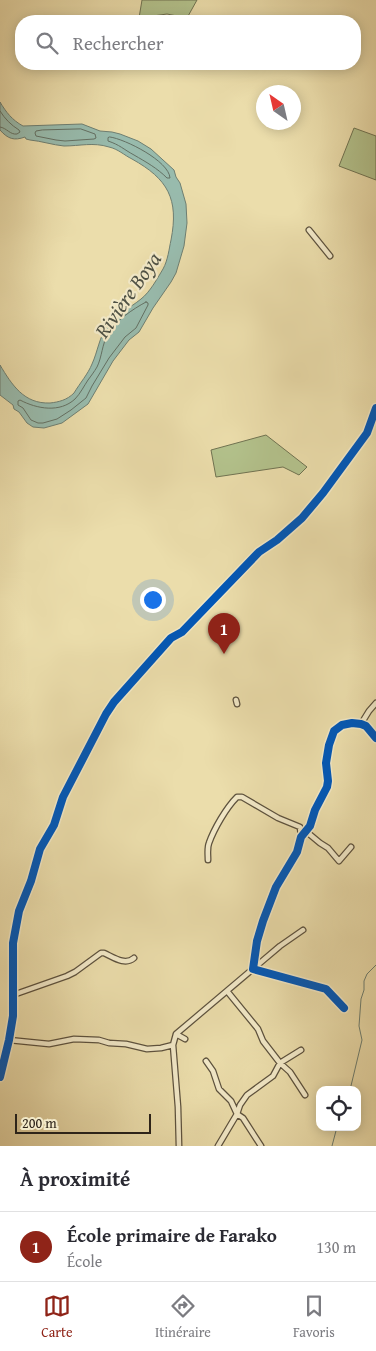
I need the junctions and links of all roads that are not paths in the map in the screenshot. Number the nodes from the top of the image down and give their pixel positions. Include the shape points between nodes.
1 (309, 230) dead end
2 (330, 256) dead end
3 (376, 408) edge
4 (376, 704) edge
5 (362, 724) junction
6 (376, 738) edge
7 (301, 836) junction
8 (350, 847) dead end
9 (208, 860) dead end
10 (302, 930) dead end
11 (134, 958) dead end
12 (256, 967) junction
13 (227, 991) junction
14 (13, 996) junction
15 (344, 1008) dead end
16 (176, 1034) junction
17 (186, 1039) dead end
18 (9, 1040) junction
19 (173, 1045) junction
20 (301, 1050) dead end
21 (206, 1061) dead end
22 (280, 1064) junction
23 (0, 1077) edge
24 (305, 1095) dead end
25 (237, 1114) junction
26 (179, 1146) edge
27 (218, 1146) edge
28 (261, 1146) edge

1 - 2 street
3 - 14 street via 367,432 302,518 260,552 182,632 171,638 114,702 60,801 54,825 40,849 19,911 13,943
4 - 5 street
5 - 6 street
5 - 7 street via 342,725 334,731 326,764 327,787 310,826
7 - 8 street via 308,833 339,861
7 - 9 street via 300,826 237,797 216,827 208,845
7 - 12 street via 297,852 276,887 263,921 257,941
10 - 12 street
11 - 14 street via 125,962 104,953 67,976
12 - 13 street
12 - 15 street via 326,989
13 - 16 street
13 - 22 street
14 - 18 street
16 - 17 street
16 - 19 street
18 - 19 street via 49,1044 74,1039 99,1040 147,1049
18 - 23 street
19 - 26 street
20 - 22 street
21 - 25 street via 219,1089 231,1101
22 - 24 street via 290,1072
22 - 25 street via 273,1076 247,1095
25 - 27 street
25 - 28 street

